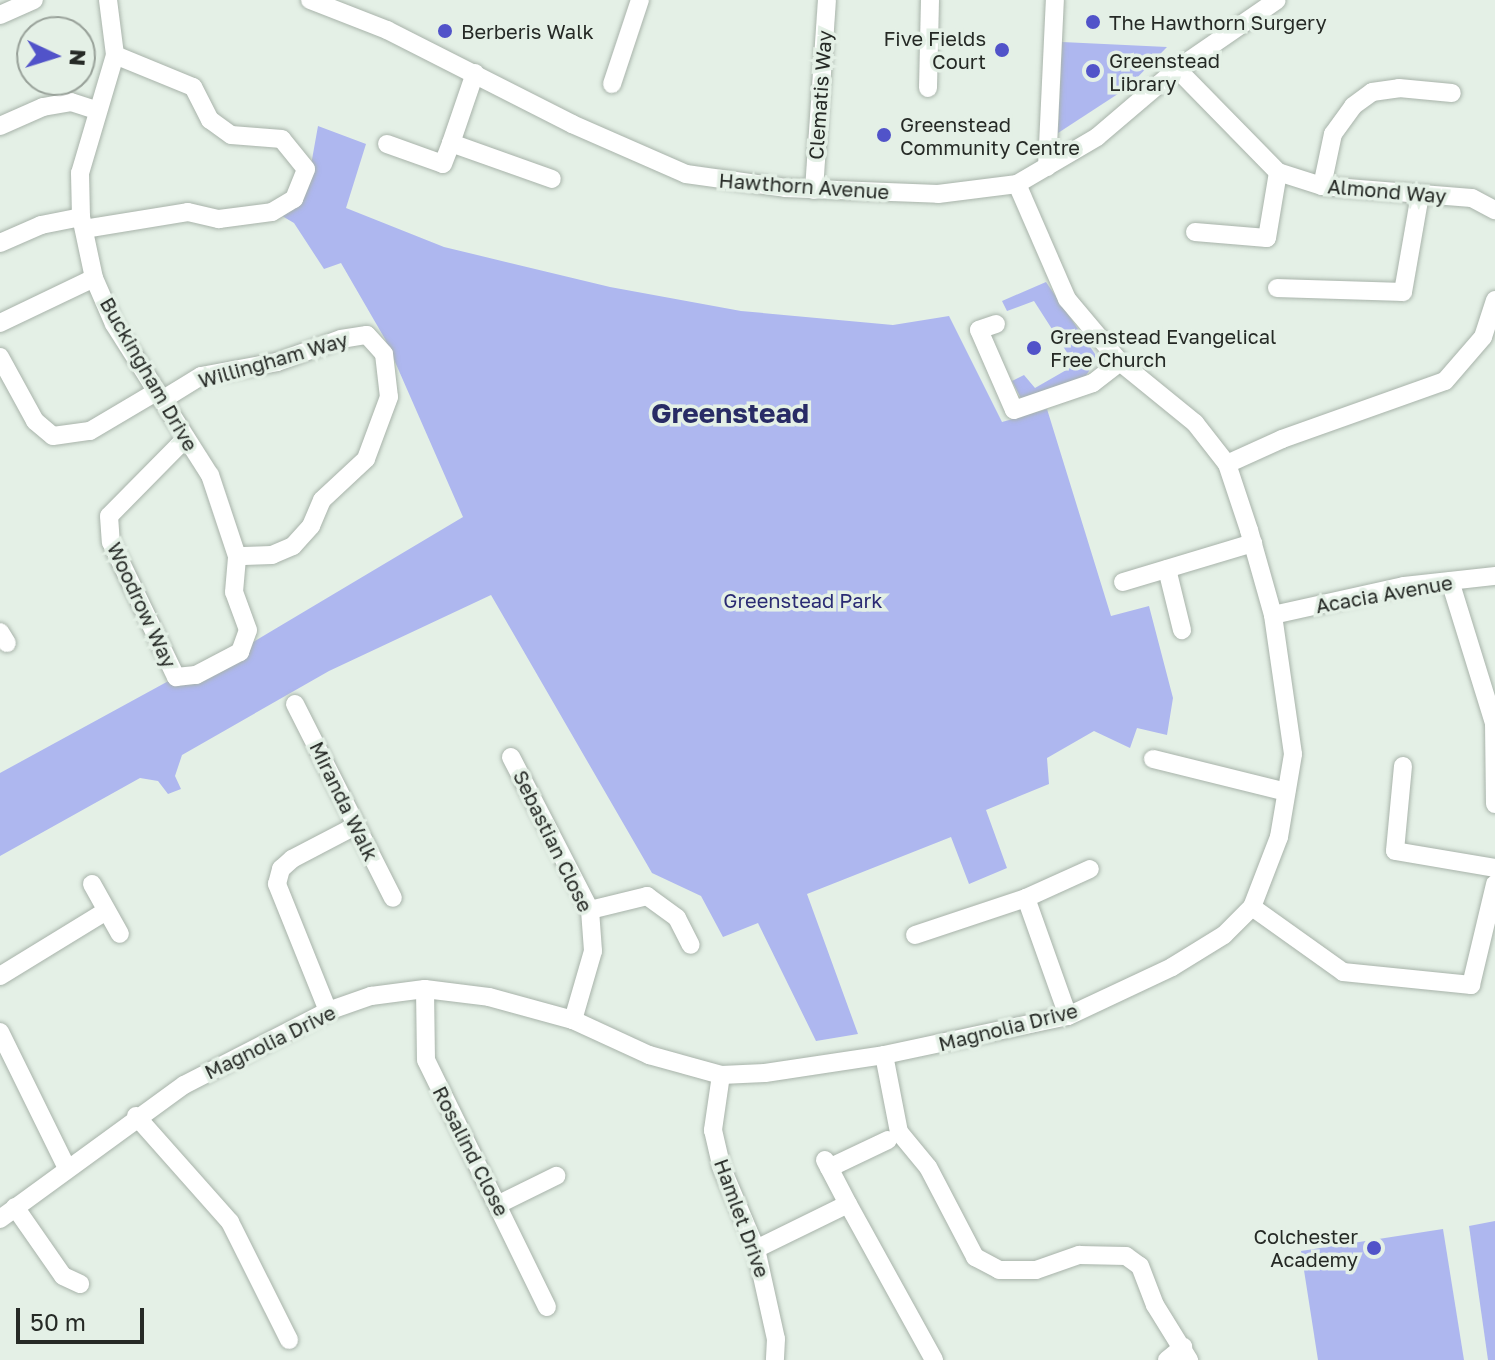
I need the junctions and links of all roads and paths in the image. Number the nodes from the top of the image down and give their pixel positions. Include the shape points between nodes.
1 (34, 0) edge
2 (108, 0) edge
3 (310, 0) edge
4 (640, 0) edge
5 (827, 0) edge
6 (930, 0) edge
7 (1055, 0) edge
8 (1277, 0) edge
9 (0, 15) edge
10 (115, 55) junction
11 (1177, 69) junction
12 (475, 73) junction
13 (612, 84) dead end
14 (928, 88) dead end
15 (1452, 93) dead end
16 (96, 110) junction
17 (0, 126) edge
18 (451, 143) junction
19 (387, 144) dead end
20 (1047, 167) junction
21 (1278, 172) junction
22 (552, 179) dead end
23 (1017, 184) junction
24 (1322, 186) junction
25 (814, 190) junction
26 (1420, 195) junction
27 (1495, 210) edge
28 (82, 223) junction
29 (1195, 232) dead end
30 (0, 243) edge
31 (94, 278) junction
32 (1277, 288) dead end
33 (1495, 300) edge
34 (0, 323) edge
35 (996, 324) dead end
36 (0, 357) edge
37 (1120, 362) junction
38 (159, 396) junction
39 (185, 439) junction
40 (1227, 464) junction
41 (1253, 543) junction
42 (237, 556) junction
43 (1167, 569) junction
44 (1495, 576) edge
45 (1450, 581) junction
46 (1123, 582) dead end
47 (1273, 615) junction
48 (1182, 630) dead end
49 (1490, 694) edge
50 (295, 704) dead end
51 (511, 757) dead end
52 (1153, 759) dead end
53 (1403, 766) dead end
54 (1286, 792) junction
55 (1495, 804) edge
56 (355, 826) junction
57 (1495, 868) edge
58 (1090, 869) dead end
59 (92, 884) dead end
60 (1495, 884) edge
61 (393, 898) dead end
62 (1026, 898) junction
63 (1252, 907) junction
64 (590, 910) junction
65 (106, 911) junction
66 (120, 934) dead end
67 (915, 935) dead end
68 (691, 945) dead end
69 (0, 976) edge
70 (425, 989) junction
71 (328, 1011) junction
72 (1068, 1016) junction
73 (573, 1020) junction
74 (0, 1032) edge
75 (884, 1055) junction
76 (6, 1067) edge
77 (721, 1075) junction
78 (136, 1116) junction
79 (888, 1140) dead end
80 (66, 1166) junction
81 (556, 1176) dead end
82 (499, 1204) junction
83 (848, 1204) junction
84 (8, 1213) edge
85 (756, 1249) junction
86 (80, 1284) dead end
87 (547, 1307) dead end
88 (289, 1340) dead end
89 (1186, 1353) edge
90 (775, 1360) edge
91 (934, 1360) edge
92 (1167, 1360) edge

1 - 9 street
2 - 10 street, Buckingham Drive
3 - 12 street, Hawthorn Avenue
4 - 13 street
5 - 25 street, Clematis Way
6 - 14 street
7 - 20 street
8 - 11 street, Hawthorn Avenue
10 - 16 street, Buckingham Drive
10 - 28 street via 193,87 210,120 231,135 282,139 306,169 294,199 272,212 219,219 188,212
11 - 20 street, Hawthorn Avenue via 1097,137
11 - 21 street, Almond Way
12 - 18 street
12 - 25 street, Hawthorn Avenue via 586,131 686,174
15 - 24 street via 1399,88 1372,92 1353,106 1333,134
16 - 17 street via 71,102 43,107
16 - 28 street, Buckingham Drive via 80,173
18 - 19 street via 443,164
18 - 22 street
20 - 23 street, Hawthorn Avenue
21 - 24 street, Almond Way
21 - 29 street via 1267,238
23 - 25 street, Hawthorn Avenue via 938,194
23 - 37 street, Magnolia Drive via 1067,299
24 - 26 street, Almond Way
26 - 27 street, Almond Way via 1472,198
26 - 32 street via 1403,292
28 - 30 street via 41,225
28 - 31 street, Buckingham Drive
31 - 34 street
31 - 38 street, Buckingham Drive via 114,324
33 - 40 street via 1483,337 1445,381
35 - 37 street via 979,330 1014,410 1093,383
36 - 38 street via 35,421 53,436 90,431
37 - 40 street, Magnolia Drive via 1195,423
38 - 39 street, Buckingham Drive
38 - 42 street, Willingham Way via 201,376 277,362 341,339 367,335 384,354 389,397 366,459 322,500 311,526 293,546 272,555
39 - 42 street, Buckingham Drive via 210,475
39 - 42 street, Woodrow Way via 109,516 111,542 176,677 196,675 240,652 248,630 234,592
40 - 41 street, Magnolia Drive
41 - 43 street
41 - 47 street, Magnolia Drive
43 - 46 street
43 - 48 street
44 - 45 street, Acacia Avenue
45 - 47 street, Acacia Avenue
45 - 49 street
47 - 54 street, Magnolia Drive via 1290,707 1293,754
49 - 55 street
50 - 56 street, Miranda Walk
51 - 64 street, Sebastian Close
52 - 54 street
53 - 57 street via 1395,851
54 - 63 street, Magnolia Drive via 1270,872
56 - 61 street, Miranda Walk
56 - 71 street via 292,859 277,884
58 - 62 street
59 - 65 street
60 - 63 street via 1471,985 1343,972
62 - 67 street
62 - 72 street
63 - 72 street, Magnolia Drive via 1224,935 1172,967
64 - 68 street via 647,896 677,918
64 - 73 street, Sebastian Close via 593,951
65 - 66 street
65 - 69 street
70 - 71 street, Magnolia Drive via 371,996
70 - 73 street, Magnolia Drive via 489,997
70 - 82 street, Rosalind Close via 426,1060
71 - 78 street, Magnolia Drive
72 - 75 street, Magnolia Drive
73 - 77 street, Magnolia Drive via 649,1055
74 - 76 street
75 - 77 street, Magnolia Drive
75 - 89 street via 899,1132 928,1167 975,1257 999,1270 1036,1270 1079,1255 1126,1256 1140,1266 1155,1305
76 - 80 street
77 - 85 street, Hamlet Drive via 713,1130 721,1166
78 - 80 street, Magnolia Drive
78 - 88 street via 230,1222
79 - 83 street via 827,1164
80 - 84 street, Magnolia Drive
81 - 82 street
82 - 87 street, Rosalind Close
83 - 85 street
83 - 91 street
84 - 86 street via 63,1276
85 - 90 street, Hamlet Drive via 776,1339
89 - 92 street

